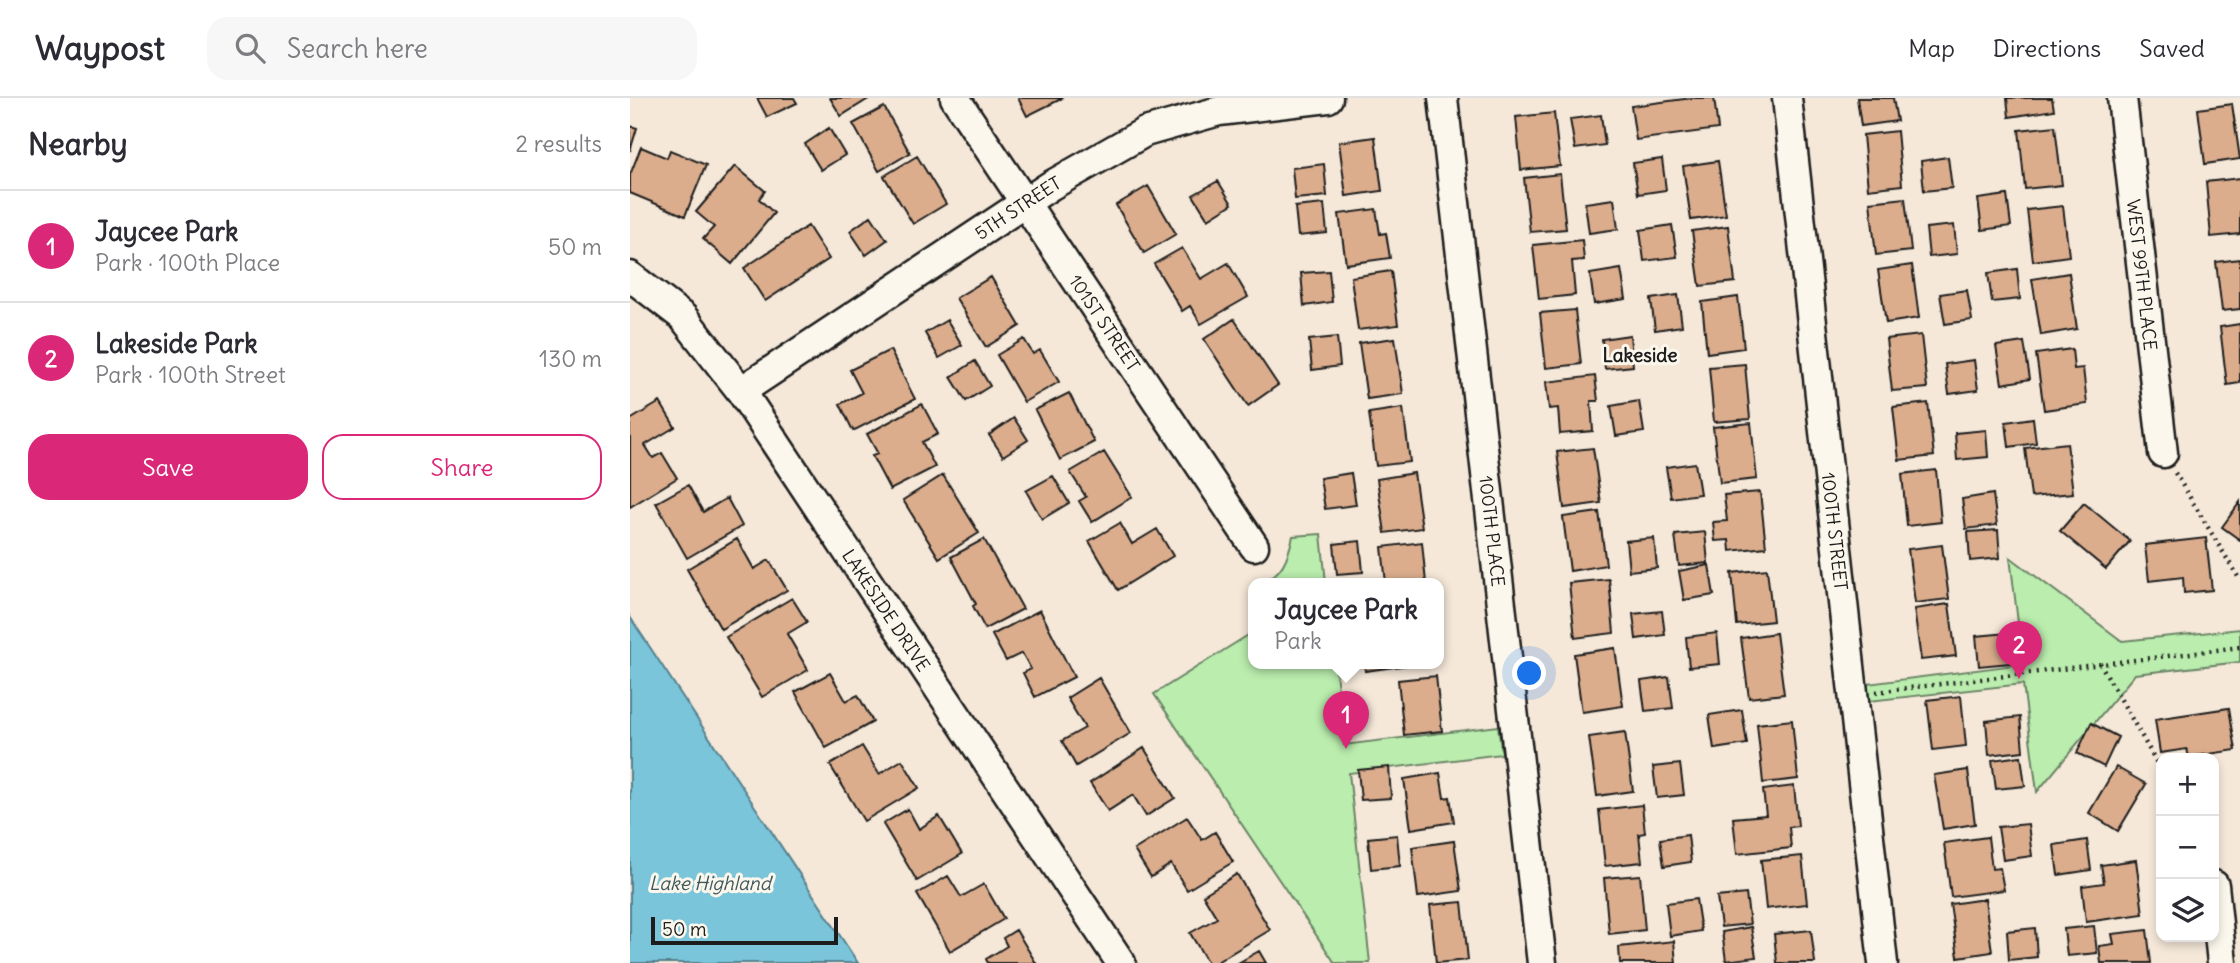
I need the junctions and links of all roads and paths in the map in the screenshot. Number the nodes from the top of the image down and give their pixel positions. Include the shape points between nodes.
1 (955, 98) edge
2 (1328, 98) edge
3 (1443, 98) edge
4 (1787, 98) edge
5 (2123, 98) edge
6 (1024, 203) junction
7 (630, 276) edge
8 (741, 391) junction
9 (2163, 453) joint
10 (1254, 546) dead end
11 (2240, 580) edge
12 (2240, 647) edge
13 (2100, 663) junction
14 (1854, 695) junction
15 (2156, 761) edge
16 (2219, 933) edge
17 (1121, 963) edge
18 (1542, 963) edge
19 (1883, 963) edge
20 (2222, 963) edge

1 - 6 street, 101ST STREET
2 - 6 street, 5TH STREET via 1219,111 1146,132
3 - 18 street, 100TH PLACE
4 - 14 street, 100TH STREET
5 - 9 street, WEST 99TH PLACE
6 - 8 street, 5TH STREET
6 - 10 street, 101ST STREET
7 - 8 street, LAKESIDE DRIVE via 683,317
8 - 17 street, LAKESIDE DRIVE
9 - 11 path
12 - 13 path
13 - 14 path
13 - 15 path
14 - 19 street, 100TH STREET
16 - 20 street

